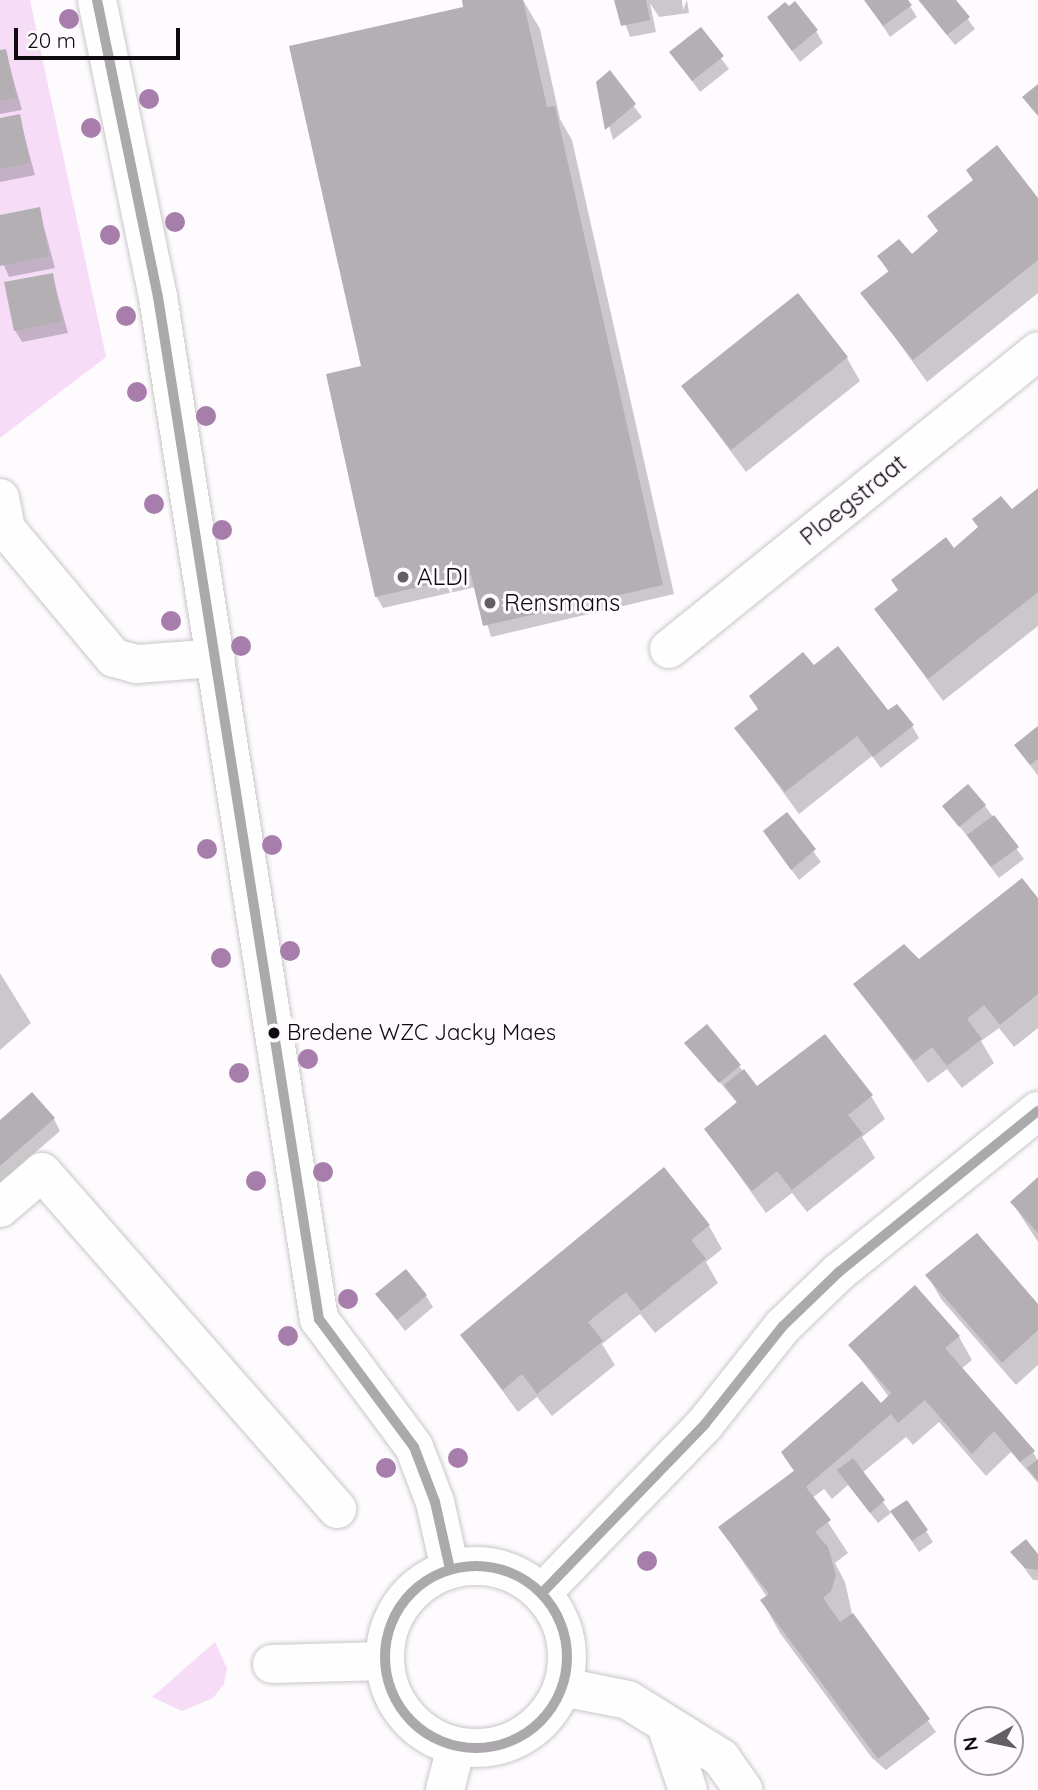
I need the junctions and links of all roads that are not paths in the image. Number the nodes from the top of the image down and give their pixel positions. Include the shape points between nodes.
1 (97, 0) edge
2 (1038, 351) edge
3 (0, 498) edge
4 (668, 649) dead end
5 (216, 658) junction
6 (1038, 1111) edge
7 (0, 1209) edge
8 (337, 1509) dead end
9 (450, 1569) junction
10 (542, 1593) junction
11 (385, 1661) junction
12 (272, 1664) dead end
13 (563, 1687) junction
14 (667, 1728) junction
15 (456, 1748) junction
16 (445, 1790) edge
17 (688, 1790) edge
18 (743, 1790) edge

1 - 5 street via 158,298
2 - 4 street, Ploegstraat
3 - 5 street via 6,529 114,658 137,664
5 - 9 street via 319,1319 414,1447 435,1503
6 - 10 street via 839,1272 783,1326 705,1424
7 - 8 street via 42,1172
9 - 10 street via 484,1566 516,1574
9 - 11 street via 424,1581 402,1603 388,1630
10 - 13 street via 560,1621 568,1654
11 - 12 street
11 - 15 street via 390,1690 405,1716 428,1736
13 - 14 street via 628,1700
13 - 15 street via 547,1716 522,1737 490,1749
14 - 17 street
14 - 18 street via 721,1758
15 - 16 street

